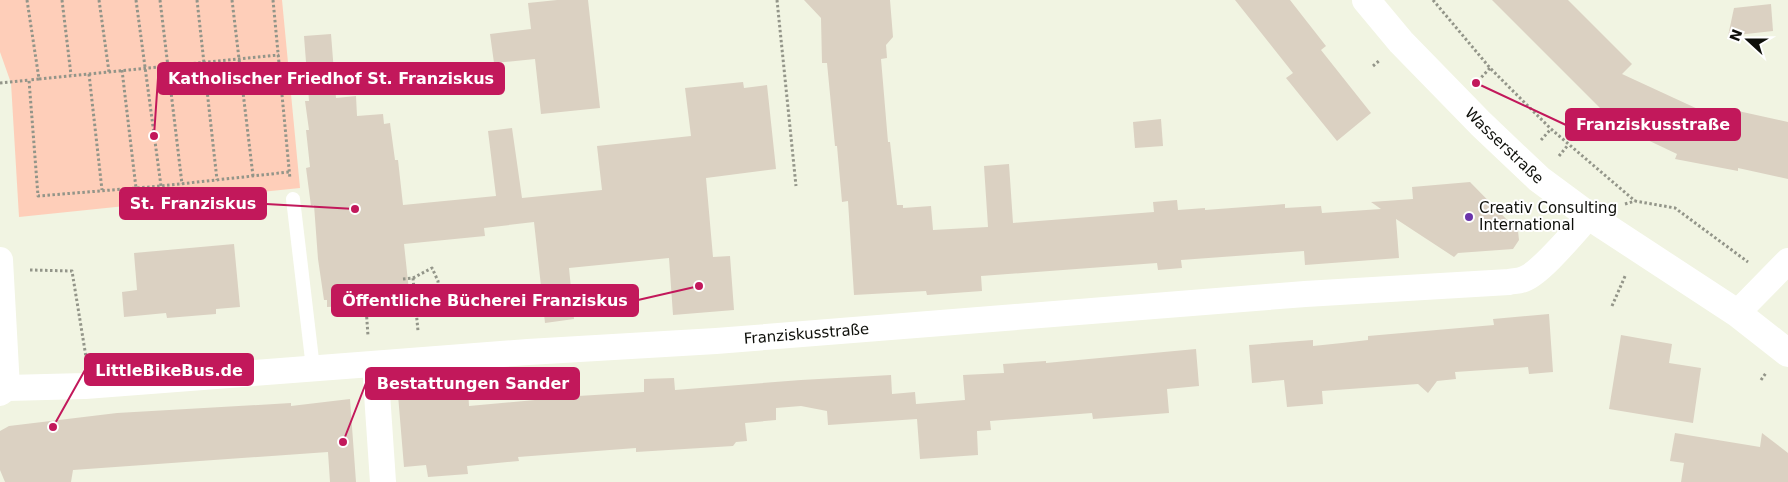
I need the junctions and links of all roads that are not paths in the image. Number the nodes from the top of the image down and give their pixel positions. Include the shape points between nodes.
1 (1366, 0) edge
2 (293, 199) road end
3 (1589, 216) junction
4 (0, 260) edge
5 (1788, 261) edge
6 (1737, 313) junction
7 (372, 353) junction
8 (1788, 353) edge
9 (313, 368) junction
10 (4, 391) edge
11 (383, 482) edge

1 - 3 main road, Wasserstraße via 1401,42 1481,124 1539,179
2 - 9 lane
3 - 6 main road, Wasserstraße
3 - 7 street, Franziskusstraße via 1534,272 1525,279 1509,282 1305,294 716,342 528,352
4 - 10 street
5 - 6 street
6 - 8 main road, Wasserstraße
7 - 9 street, Franziskusstraße
7 - 11 street
9 - 10 street, Franziskusstraße

